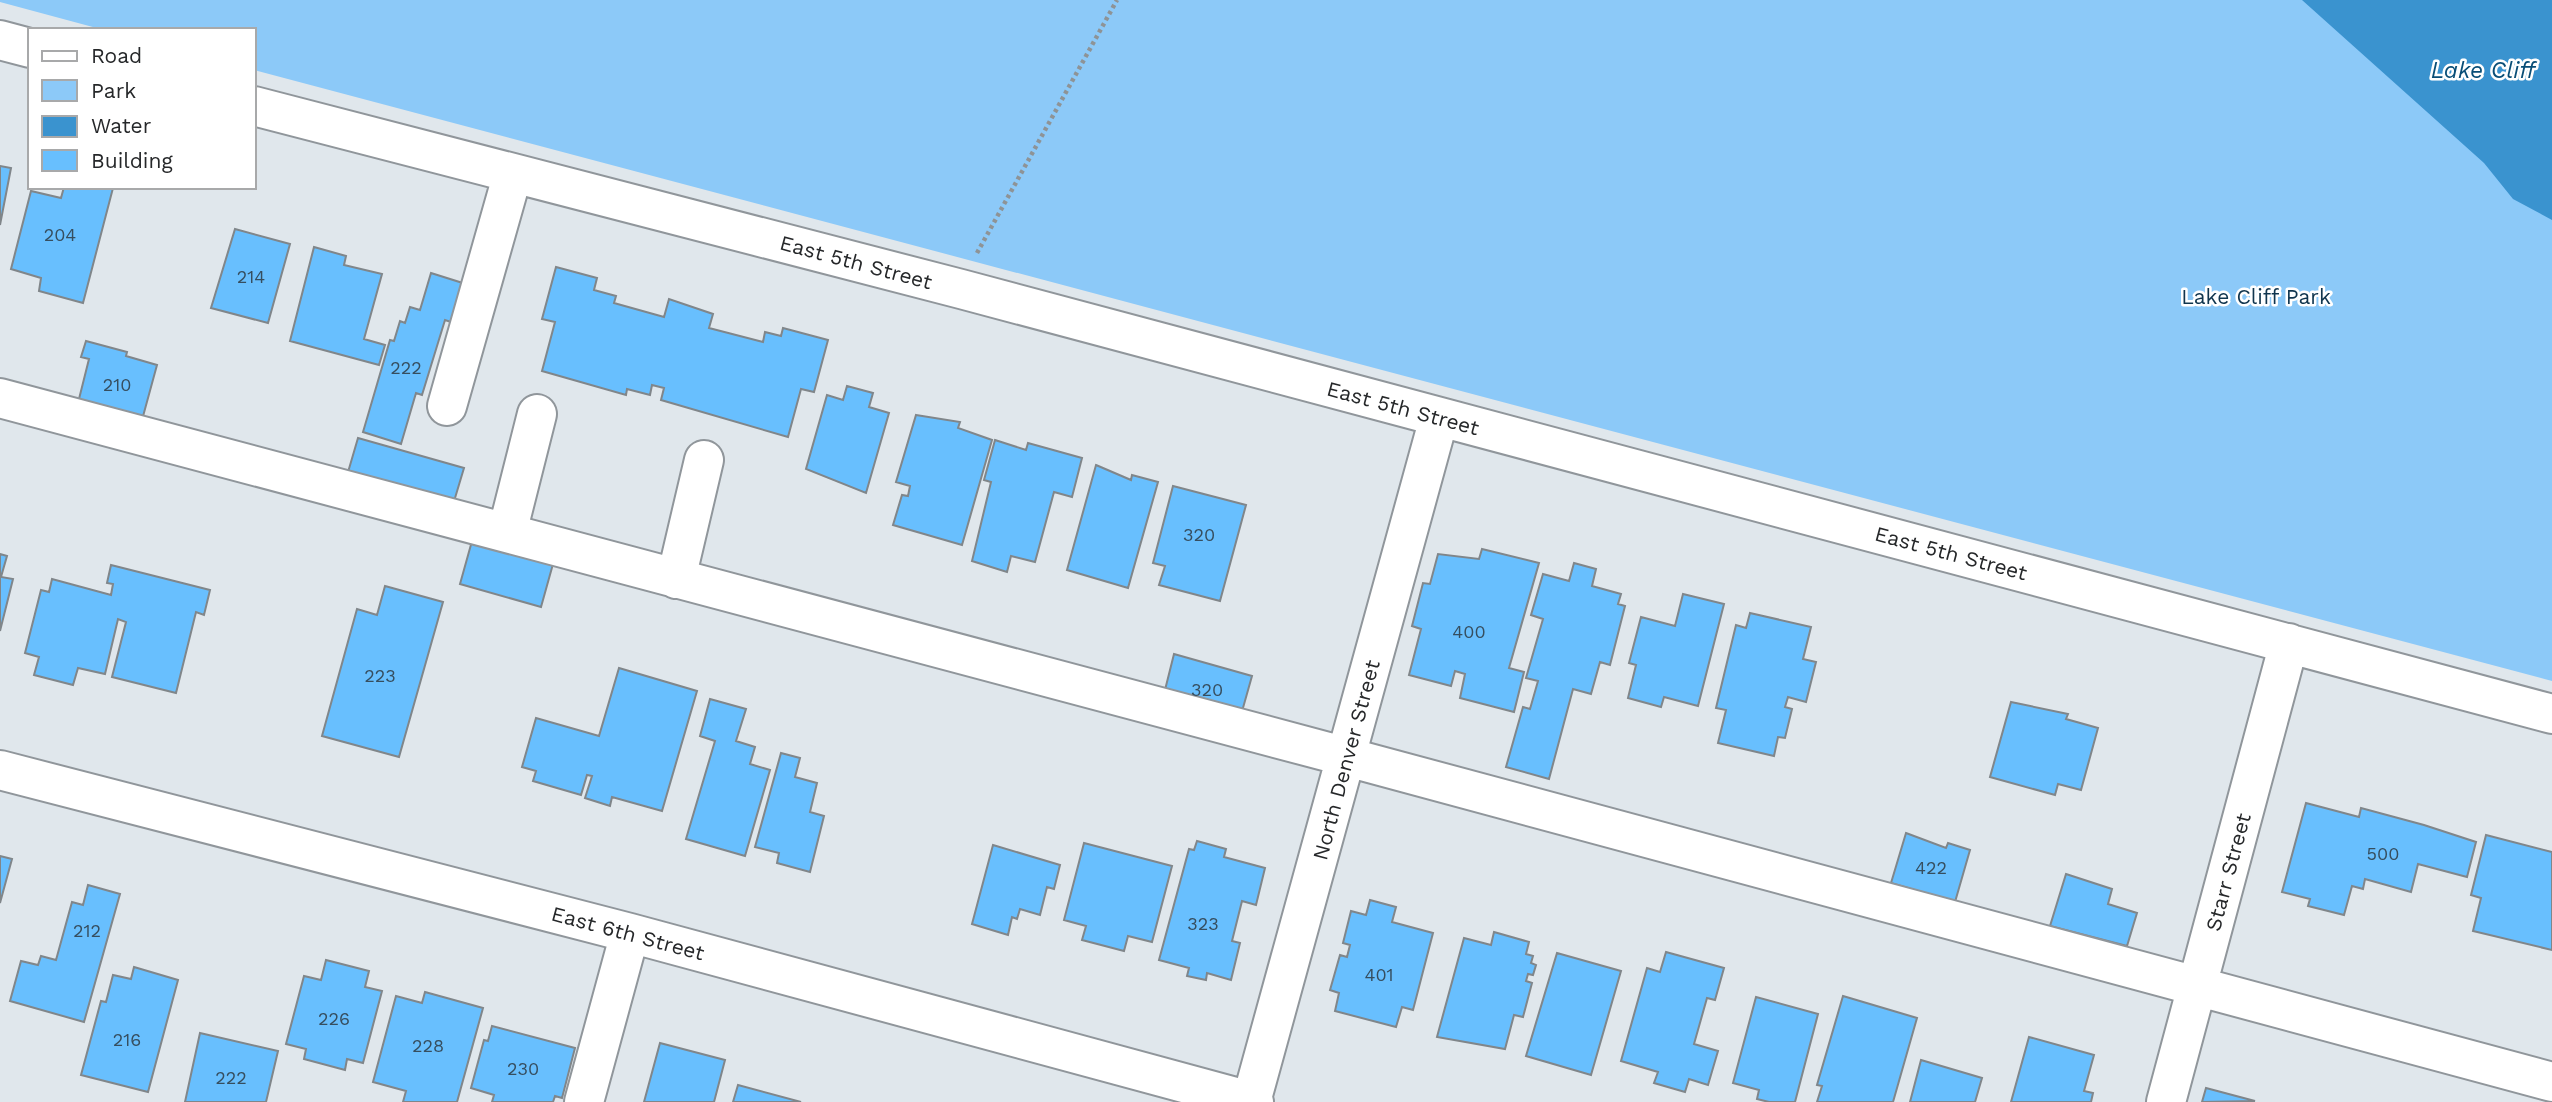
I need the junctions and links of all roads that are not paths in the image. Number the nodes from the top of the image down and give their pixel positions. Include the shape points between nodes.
1 (0, 40) edge
2 (28, 47) edge
3 (256, 107) edge
4 (513, 173) junction
5 (0, 398) edge
6 (447, 406) dead end
7 (537, 414) dead end
8 (1439, 418) junction
9 (704, 460) dead end
10 (507, 533) junction
11 (676, 579) junction
12 (2290, 643) junction
13 (2552, 714) edge
14 (1347, 757) junction
15 (0, 769) edge
16 (630, 933) junction
17 (2197, 987) junction
18 (2552, 1082) edge
19 (584, 1102) edge
20 (1252, 1102) edge
21 (2166, 1102) edge

1 - 2 street
3 - 4 street, East 5th Street
4 - 6 street
4 - 8 street, East 5th Street
5 - 10 street
7 - 10 street
8 - 12 street, East 5th Street
8 - 14 street, North Denver Street
9 - 11 street
10 - 11 street
11 - 14 street
12 - 13 street, East 5th Street
12 - 17 street, Starr Street
14 - 17 street
14 - 20 street, North Denver Street
15 - 16 street, East 6th Street
16 - 19 street
16 - 20 street, East 6th Street
17 - 18 street
17 - 21 street, Starr Street

